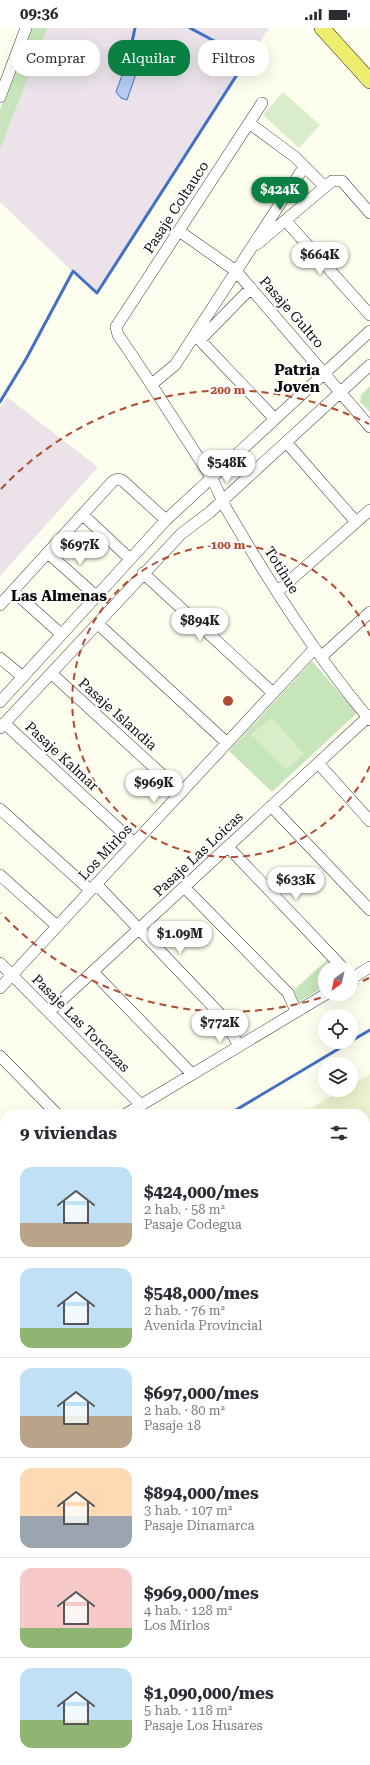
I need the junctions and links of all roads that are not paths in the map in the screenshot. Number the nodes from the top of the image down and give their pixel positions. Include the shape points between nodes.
1 (26, 28) edge
2 (322, 28) edge
3 (3, 81) edge
4 (370, 81) edge
5 (0, 97) edge
6 (262, 103) dead end
7 (249, 123) junction
8 (304, 167) junction
9 (325, 187) junction
10 (370, 213) edge
11 (286, 221) junction
12 (178, 231) junction
13 (248, 252) junction
14 (236, 270) junction
15 (251, 288) junction
16 (370, 315) edge
17 (116, 327) joint
18 (370, 331) edge
19 (197, 338) junction
20 (370, 365) edge
21 (325, 373) junction
22 (152, 384) junction
23 (341, 393) junction
24 (274, 418) junction
25 (370, 426) edge
26 (286, 442) junction
27 (211, 478) junction
28 (222, 500) junction
29 (370, 510) edge
30 (83, 514) junction
31 (166, 520) junction
32 (356, 522) junction
33 (48, 553) junction
34 (130, 559) junction
35 (144, 573) junction
36 (13, 591) junction
37 (277, 592) junction
38 (96, 596) junction
39 (0, 605) edge
40 (370, 612) edge
41 (98, 624) junction
42 (61, 634) junction
43 (317, 653) junction
44 (0, 658) edge
45 (52, 674) junction
46 (23, 677) junction
47 (272, 693) junction
48 (0, 702) edge
49 (369, 717) edge
50 (2, 726) edge
51 (227, 742) junction
52 (318, 763) junction
53 (181, 792) junction
54 (271, 806) junction
55 (0, 809) edge
56 (370, 821) edge
57 (134, 843) junction
58 (228, 847) junction
59 (0, 875) edge
60 (93, 887) junction
61 (184, 887) junction
62 (370, 910) edge
63 (57, 926) junction
64 (139, 929) junction
65 (336, 961) edge
66 (0, 963) edge
67 (370, 968) edge
68 (93, 972) junction
69 (12, 975) junction
70 (358, 975) edge
71 (0, 988) edge
72 (318, 999) edge
73 (296, 1011) junction
74 (49, 1012) junction
75 (239, 1046) junction
76 (0, 1056) edge
77 (192, 1074) junction
78 (141, 1105) junction
79 (52, 1109) edge
80 (134, 1109) edge

1 - 3 street
2 - 4 main road
3 - 5 street
6 - 7 street, Pasaje Coltauco
7 - 8 street
7 - 12 street, Pasaje Coltauco
8 - 9 street
8 - 13 street
9 - 10 street via 332,181 342,181
9 - 11 street
11 - 13 street
11 - 16 street
12 - 14 street, Pasaje Gultro
12 - 17 street, Pasaje Coltauco
13 - 14 street
14 - 15 street, Pasaje Gultro
14 - 19 street
15 - 19 street
15 - 21 street, Pasaje Gultro
17 - 22 street, Totihue via 118,335
18 - 21 street
19 - 22 street via 175,365
19 - 24 street
20 - 23 street
21 - 23 street, Pasaje Gultro
21 - 24 street
22 - 27 street, Totihue
23 - 25 street, Pasaje Gultro
23 - 26 street
24 - 27 street
26 - 28 street
26 - 32 street
27 - 28 street, Totihue
27 - 31 street
28 - 35 street via 181,534
28 - 37 street, Totihue
29 - 32 street
30 - 31 street via 113,480 118,478
30 - 33 street
30 - 34 street
31 - 34 street
32 - 37 street
33 - 36 street
33 - 38 street
34 - 38 street
35 - 41 street
35 - 47 street
36 - 39 street
36 - 42 street
37 - 43 street, Totihue
38 - 42 street
40 - 43 street, Los Mirlos
41 - 45 street
41 - 51 street
42 - 46 street
43 - 47 street, Los Mirlos
43 - 49 street, Totihue
44 - 46 street
45 - 50 street
45 - 53 street, Pasaje Islandia
46 - 48 street
47 - 51 street, Los Mirlos
49 - 52 street, Pasaje Las Loicas
50 - 57 street, Pasaje Kalmar
51 - 53 street, Los Mirlos
52 - 54 street, Pasaje Las Loicas
52 - 56 street
53 - 57 street, Los Mirlos
54 - 58 street, Pasaje Las Loicas
54 - 62 street
55 - 60 street
57 - 60 street, Los Mirlos
58 - 61 street, Pasaje Las Loicas
58 - 65 street
59 - 63 street
60 - 63 street, Los Mirlos
60 - 64 street
61 - 64 street, Pasaje Las Loicas
61 - 73 street via 288,993
63 - 69 street, Los Mirlos
64 - 68 street, Pasaje Las Loicas
64 - 75 street via 222,1016
66 - 69 street, Pasaje Las Torcazas
67 - 70 street
68 - 74 street, Pasaje Las Loicas
68 - 77 street
69 - 71 street, Los Mirlos
69 - 74 street, Pasaje Las Torcazas
72 - 73 street
73 - 75 street
74 - 78 street, Pasaje Las Torcazas
75 - 77 street
76 - 79 street
77 - 78 street
78 - 80 street

